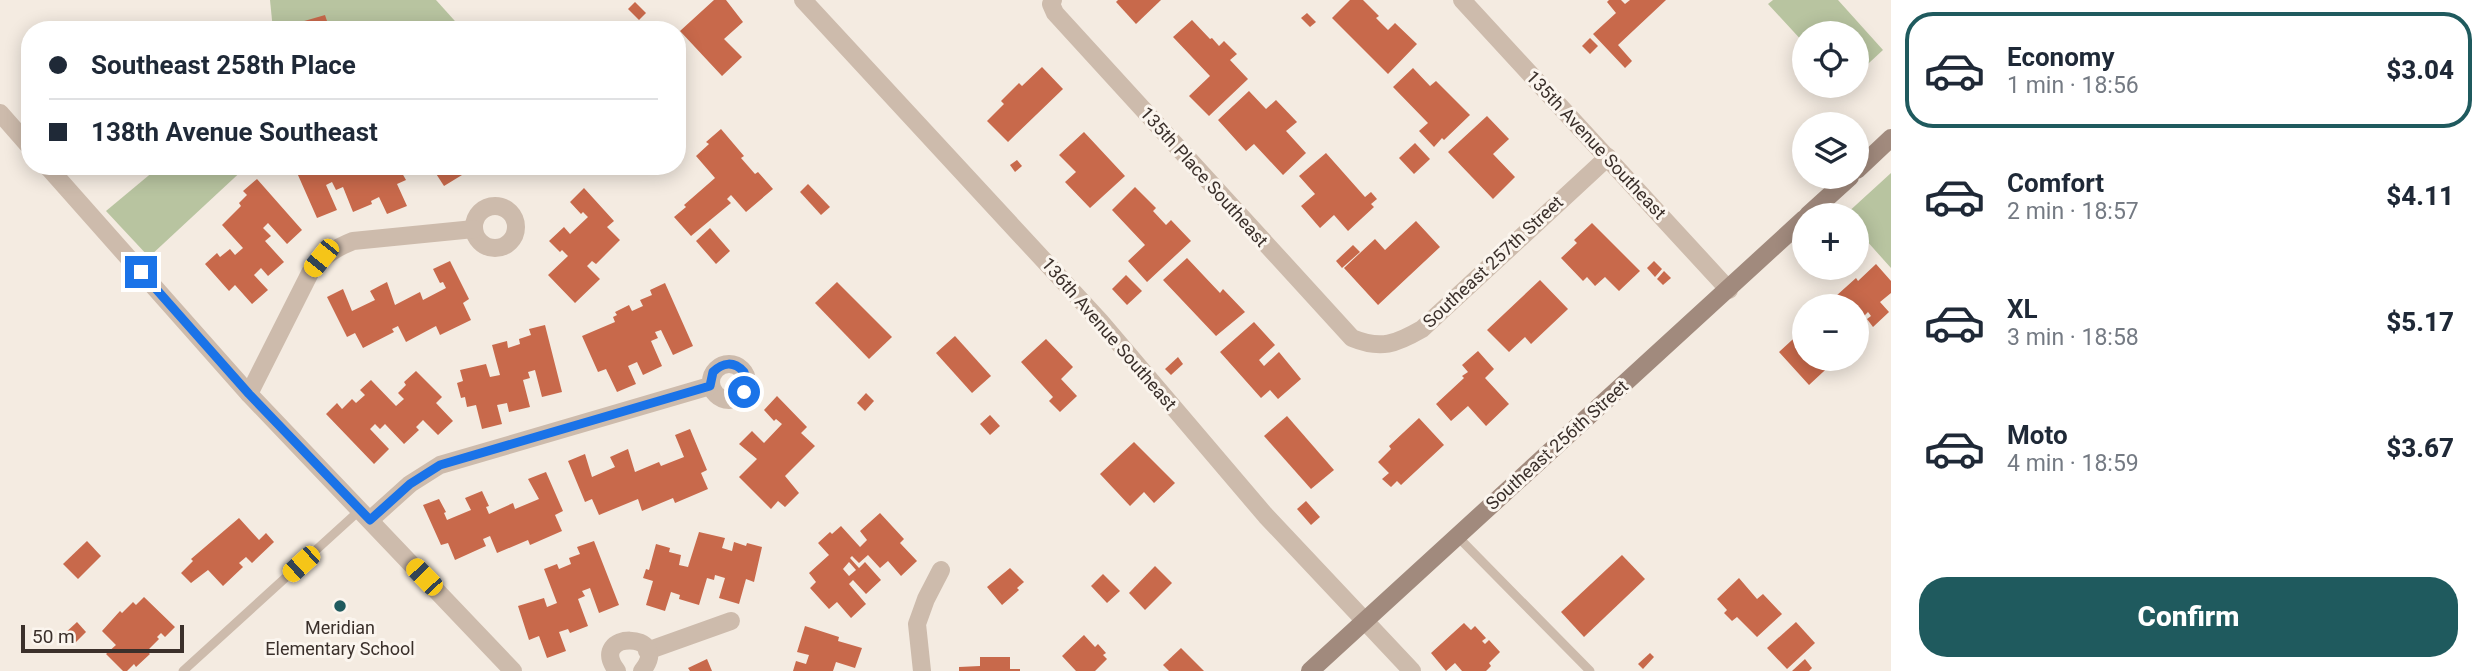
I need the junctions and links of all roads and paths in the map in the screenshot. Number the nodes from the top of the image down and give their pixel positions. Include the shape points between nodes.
1 (803, 0) edge
2 (1052, 0) edge
3 (1462, 0) edge
4 (0, 113) edge
5 (21, 137) edge
6 (1891, 138) edge
7 (1608, 157) junction
8 (1869, 159) edge
9 (55, 175) edge
10 (1837, 189) edge
11 (1821, 203) edge
12 (474, 229) dead end
13 (1792, 230) edge
14 (1729, 289) junction
15 (1368, 344) joint
16 (710, 386) dead end
17 (249, 394) junction
18 (365, 515) junction
19 (1457, 536) junction
20 (941, 570) dead end
21 (731, 621) dead end
22 (1365, 621) junction
23 (647, 651) junction
24 (608, 668) edge
25 (183, 671) edge
26 (513, 671) edge
27 (642, 671) edge
28 (922, 671) edge
29 (1310, 671) edge
30 (1412, 671) edge
31 (1590, 671) edge

1 - 22 street, 136th Avenue Southeast via 1100,320 1266,516
2 - 15 street, 135th Place Southeast via 1055,13 1352,338
3 - 7 street, 135th Avenue Southeast
4 - 5 street
6 - 8 main road
7 - 14 street, 135th Avenue Southeast
7 - 15 street, Southeast 257th Street via 1422,329 1403,340
9 - 17 street
10 - 11 main road
12 - 17 street via 353,241 321,258
13 - 14 main road, Southeast 256th Street
14 - 19 main road, Southeast 256th Street
16 - 18 street via 440,465
17 - 18 street
18 - 25 lane
18 - 26 street
19 - 22 main road, Southeast 256th Street
19 - 31 lane
20 - 28 street via 917,624
21 - 23 street
22 - 29 main road, Southeast 256th Street
22 - 30 street, 136th Avenue Southeast
23 - 24 street via 638,641 624,640 613,649
23 - 27 street

